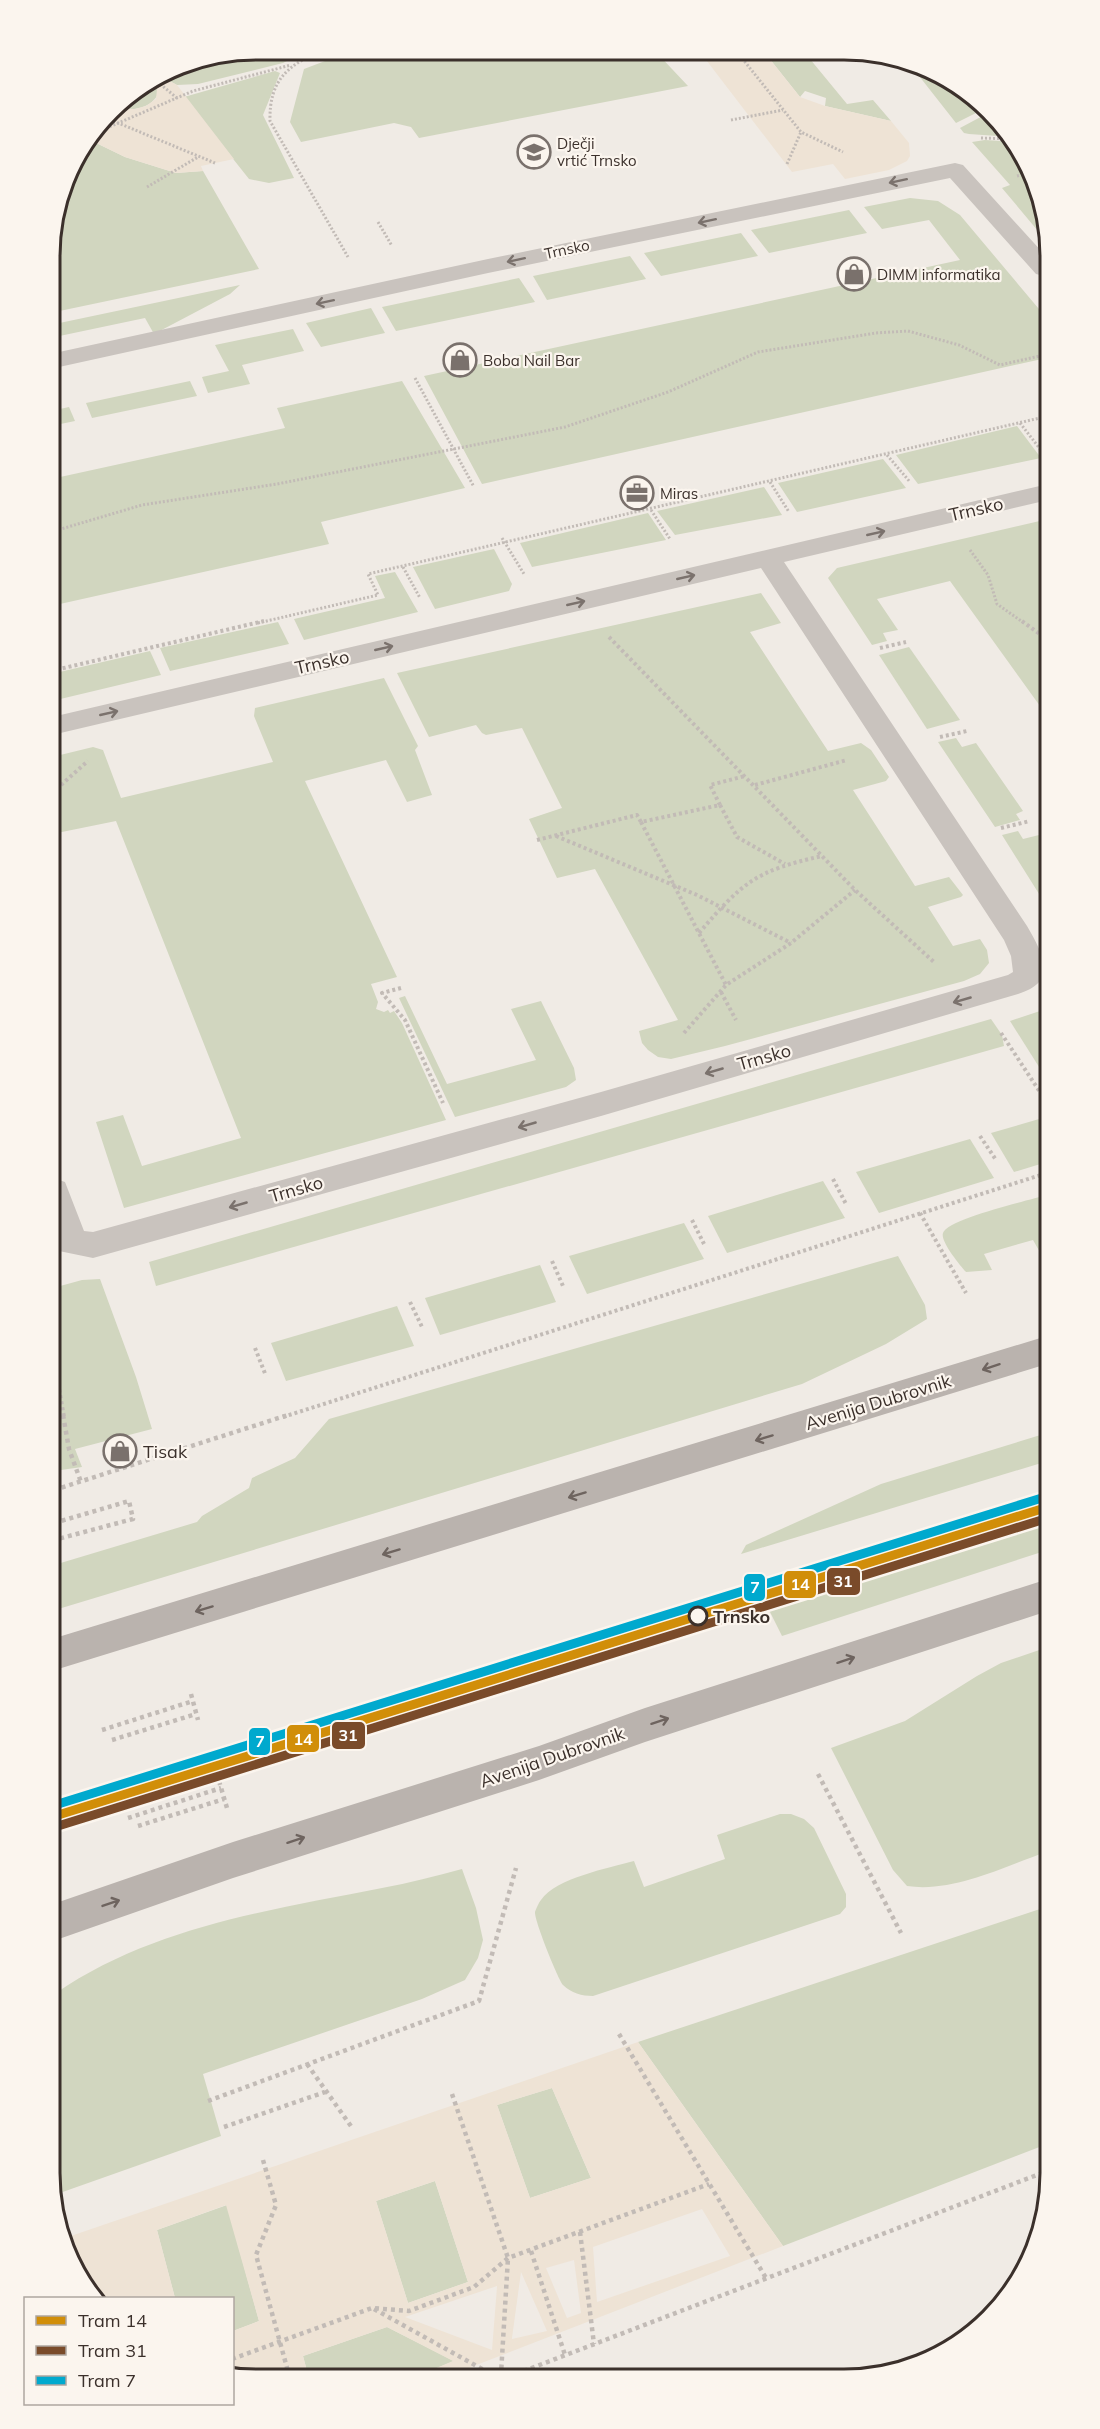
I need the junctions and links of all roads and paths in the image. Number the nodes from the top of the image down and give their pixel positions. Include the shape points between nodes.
1 (303, 60) edge
2 (742, 60) edge
3 (292, 65) junction
4 (161, 85) edge
5 (177, 98) junction
6 (783, 110) junction
7 (731, 120) dead end
8 (113, 122) edge
9 (116, 124) junction
10 (109, 128) edge
11 (801, 132) junction
12 (973, 137) dead end
13 (1000, 138) edge
14 (848, 155) dead end
15 (199, 157) junction
16 (215, 163) dead end
17 (787, 166) dead end
18 (147, 187) dead end
19 (378, 222) dead end
20 (392, 246) dead end
21 (1040, 265) edge
22 (368, 292) junction
23 (1040, 356) edge
24 (60, 360) edge
25 (415, 378) dead end
26 (1040, 418) edge
27 (1020, 423) junction
28 (1040, 449) edge
29 (454, 450) junction
30 (887, 454) junction
31 (770, 482) junction
32 (474, 486) dead end
33 (916, 490) dead end
34 (1040, 494) edge
35 (651, 510) junction
36 (793, 518) dead end
37 (60, 529) edge
38 (502, 538) dead end
39 (963, 542) dead end
40 (506, 544) junction
41 (674, 544) dead end
42 (768, 558) junction
43 (403, 567) junction
44 (526, 577) dead end
45 (423, 605) dead end
46 (603, 631) dead end
47 (1040, 634) edge
48 (906, 642) dead end
49 (871, 650) dead end
50 (60, 669) edge
51 (60, 724) edge
52 (91, 758) dead end
53 (852, 759) dead end
54 (746, 776) junction
55 (755, 785) junction
56 (60, 786) edge
57 (720, 804) junction
58 (1030, 821) dead end
59 (641, 822) junction
60 (992, 830) dead end
61 (556, 836) junction
62 (537, 840) dead end
63 (822, 856) junction
64 (785, 864) junction
65 (675, 886) junction
66 (855, 890) junction
67 (721, 908) junction
68 (699, 933) junction
69 (791, 943) junction
70 (726, 986) junction
71 (401, 988) dead end
72 (975, 996) junction
73 (682, 1035) dead end
74 (1040, 1092) edge
75 (444, 1104) dead end
76 (980, 1136) dead end
77 (996, 1160) dead end
78 (1040, 1175) edge
79 (833, 1179) dead end
80 (846, 1203) dead end
81 (60, 1211) edge
82 (920, 1213) junction
83 (692, 1220) dead end
84 (704, 1244) dead end
85 (552, 1261) dead end
86 (563, 1287) dead end
87 (966, 1293) dead end
88 (410, 1302) dead end
89 (423, 1329) dead end
90 (255, 1348) dead end
91 (1040, 1352) edge
92 (266, 1376) dead end
93 (60, 1396) edge
94 (81, 1482) junction
95 (60, 1488) edge
96 (60, 1521) edge
97 (60, 1538) edge
98 (1040, 1598) edge
99 (60, 1652) edge
100 (191, 1694) dead end
101 (193, 1701) junction
102 (196, 1714) junction
103 (198, 1720) dead end
104 (102, 1730) dead end
105 (112, 1740) dead end
106 (818, 1774) dead end
107 (219, 1781) dead end
108 (221, 1788) junction
109 (224, 1799) junction
110 (227, 1808) dead end
111 (128, 1818) dead end
112 (138, 1826) dead end
113 (516, 1868) dead end
114 (60, 1921) edge
115 (901, 1933) dead end
116 (619, 2034) dead end
117 (307, 2064) junction
118 (325, 2092) junction
119 (452, 2094) dead end
120 (208, 2101) dead end
121 (224, 2127) dead end
122 (354, 2129) dead end
123 (263, 2160) dead end
124 (1040, 2173) edge
125 (709, 2184) junction
126 (580, 2232) junction
127 (531, 2250) junction
128 (508, 2258) junction
129 (766, 2278) junction
130 (372, 2308) junction
131 (279, 2341) junction
132 (594, 2344) junction
133 (565, 2355) junction
134 (234, 2358) edge
135 (287, 2369) edge
136 (482, 2369) edge
137 (501, 2369) edge
138 (529, 2369) edge

1 - 3 path
2 - 6 path
3 - 5 path
3 - 22 path via 277,86 270,122
4 - 5 path
5 - 9 path
6 - 7 path
6 - 11 path
8 - 9 path
9 - 10 path
9 - 15 path
11 - 14 path
11 - 17 path
12 - 13 path
15 - 16 path
15 - 18 path
19 - 20 path
21 -> 22 street, Trnsko via 955,170
22 -> 24 street, Trnsko
23 - 29 path via 1000,365 959,345 918,334 876,333 758,352 668,392 565,427
25 - 29 path
26 - 27 path
27 - 28 path
27 - 30 path
29 - 32 path
29 - 37 path via 142,505
30 - 31 path
30 - 33 path
31 - 35 path
31 - 36 path
42 -> 34 street, Trnsko
35 - 40 path
35 - 41 path
38 - 40 path
39 - 47 path via 988,575 997,604
40 - 43 path
40 - 44 path
51 -> 42 street, Trnsko
42 - 72 street, Trnsko via 1028,955 1027,978
43 - 45 path
43 - 50 path via 368,574 378,595
46 - 54 path
48 - 49 path
52 - 56 path
53 - 55 path
54 - 55 path
54 - 57 path via 710,785
55 - 63 path
57 - 59 path
57 - 64 path via 737,837
58 - 60 path
59 - 61 path via 637,815
59 - 65 path
61 - 62 path
61 - 65 path
63 - 64 path
63 - 66 path
64 - 67 path via 753,878
65 - 67 path
65 - 68 path
66 - 69 path
66 - 72 path
67 - 68 path
67 - 69 path
68 - 70 path
69 - 70 path
70 - 73 path
71 - 75 path via 382,993 405,1020
72 - 74 path
72 -> 81 street, Trnsko via 93,1245 71,1242
76 - 77 path
78 - 82 path
79 - 80 path
82 - 87 path
82 - 94 path
83 - 84 path
85 - 86 path
88 - 89 path
90 - 92 path
91 -> 99 main road, Avenija Dubrovnik
93 - 94 path via 69,1449
94 - 95 path
96 - 97 path via 129,1501 133,1519
114 -> 98 main road, Avenija Dubrovnik via 233,1860
100 - 101 path
101 - 102 path
101 - 104 path
102 - 103 path
102 - 105 path
106 - 115 path
107 - 108 path
108 - 109 path
108 - 111 path
109 - 110 path
109 - 112 path
113 - 117 path via 479,2001
116 - 125 path
117 - 118 path
117 - 120 path
118 - 121 path
118 - 122 path
119 - 128 path
123 - 131 path via 276,2205 256,2255
124 - 129 path
125 - 126 path
125 - 129 path
126 - 127 path
126 - 132 path
127 - 128 path
127 - 133 path
128 - 130 path via 474,2287 410,2311
128 - 137 path
129 - 132 path
130 - 131 path
130 - 136 path
131 - 134 path
131 - 135 path
132 - 133 path
133 - 138 path

